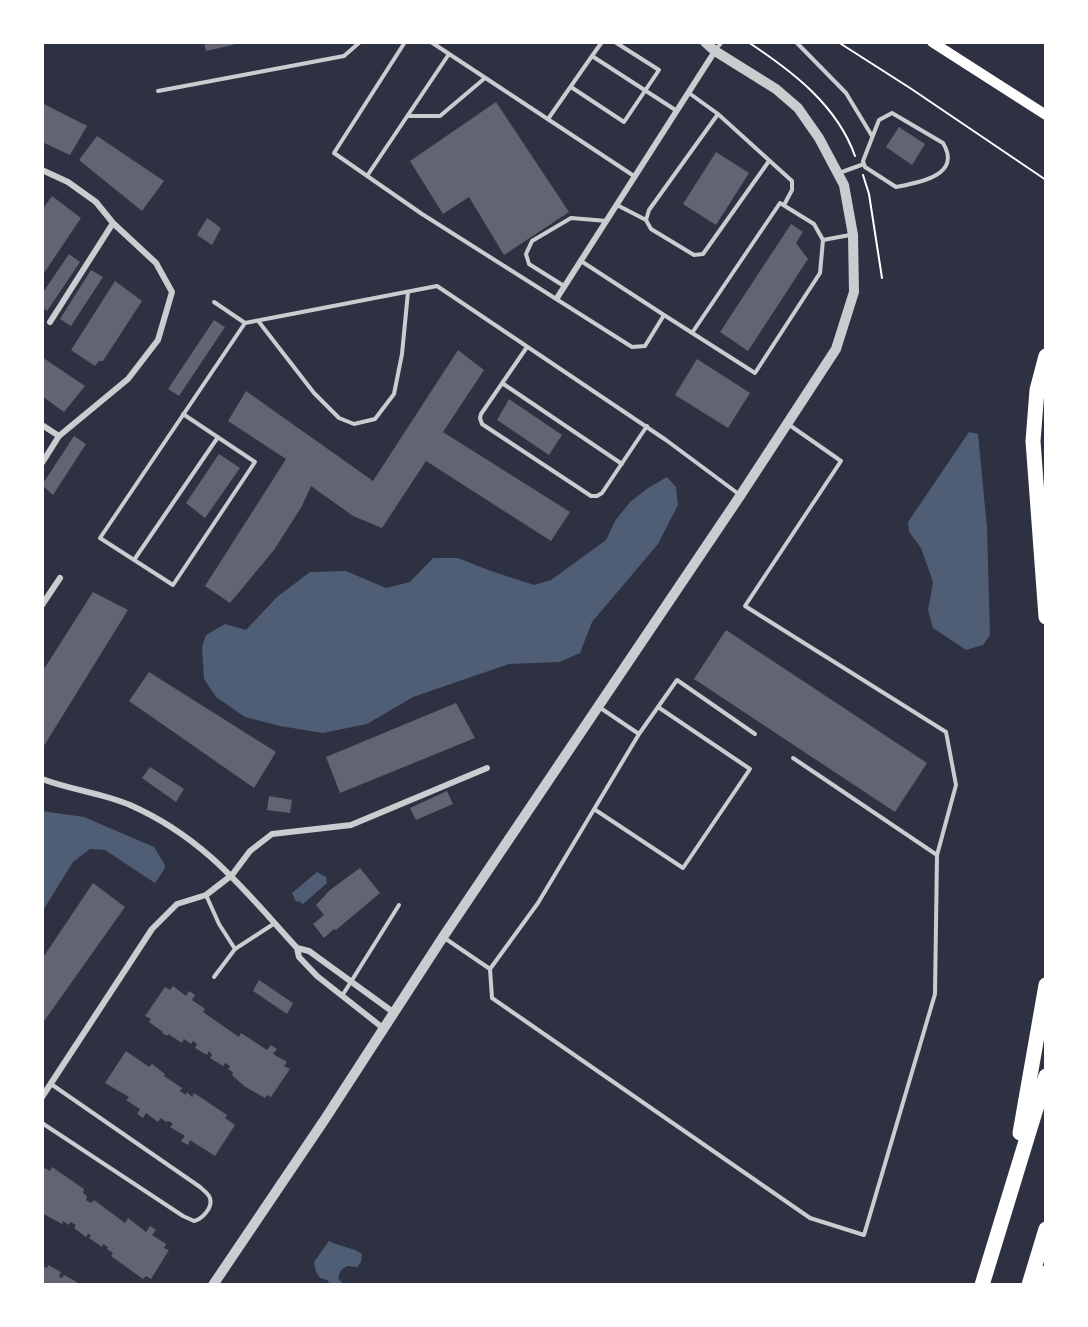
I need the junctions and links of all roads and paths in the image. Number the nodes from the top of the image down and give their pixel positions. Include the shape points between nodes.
1 (360, 42) edge
2 (405, 42) edge
3 (431, 42) edge
4 (602, 42) edge
5 (615, 42) edge
6 (705, 42) edge
7 (796, 42) edge
8 (838, 42) edge
9 (932, 42) edge
10 (718, 46) edge
11 (449, 54) junction
12 (592, 56) junction
13 (485, 78) junction
14 (571, 87) junction
15 (645, 90) junction
16 (158, 91) dead end
17 (689, 92) junction
18 (677, 111) junction
19 (718, 114) junction
20 (1046, 115) edge
21 (408, 116) junction
22 (548, 119) junction
23 (873, 137) junction
24 (770, 161) junction
25 (864, 164) junction
26 (42, 170) edge
27 (838, 173) junction
28 (367, 176) junction
29 (635, 177) junction
30 (1046, 180) edge
31 (617, 205) junction
32 (784, 205) junction
33 (646, 220) junction
34 (607, 221) junction
35 (113, 223) junction
36 (853, 235) junction
37 (823, 240) junction
38 (581, 261) junction
39 (565, 287) junction
40 (408, 292) junction
41 (557, 298) junction
42 (214, 303) dead end
43 (664, 315) junction
44 (50, 322) dead end
45 (259, 322) junction
46 (245, 323) junction
47 (692, 333) junction
48 (527, 347) junction
49 (1046, 356) edge
50 (502, 383) junction
51 (183, 414) junction
52 (787, 423) junction
53 (42, 425) edge
54 (647, 426) junction
55 (59, 436) junction
56 (218, 437) junction
57 (42, 463) edge
58 (622, 464) junction
59 (740, 496) junction
60 (134, 560) junction
61 (60, 578) dead end
62 (42, 605) edge
63 (1046, 617) edge
64 (599, 707) junction
65 (658, 707) junction
66 (639, 734) junction
67 (755, 734) dead end
68 (793, 758) dead end
69 (488, 768) dead end
70 (42, 779) edge
71 (594, 809) junction
72 (937, 855) junction
73 (232, 875) junction
74 (206, 895) junction
75 (399, 905) dead end
76 (275, 923) junction
77 (443, 937) junction
78 (297, 948) junction
79 (235, 949) junction
80 (490, 969) junction
81 (214, 977) dead end
82 (350, 982) junction
83 (1046, 985) edge
84 (342, 996) junction
85 (393, 1012) junction
86 (382, 1028) junction
87 (1046, 1076) edge
88 (51, 1084) junction
89 (42, 1097) edge
90 (42, 1123) edge
91 (1010, 1194) junction
92 (1046, 1229) edge
93 (1046, 1273) edge
94 (213, 1285) edge
95 (982, 1285) edge
96 (1029, 1285) edge
97 (1041, 1285) edge

1 - 16 lane via 344,56
2 - 28 lane via 334,153
3 - 11 lane
4 - 12 lane
5 - 15 lane via 658,70
6 - 10 street
7 - 23 lane via 846,93
8 - 30 path
9 - 20 main road
10 - 17 street
10 - 27 street via 798,108
11 - 13 lane
11 - 21 lane
12 - 14 lane
12 - 15 lane
13 - 21 lane via 440,116
13 - 22 lane
14 - 15 lane via 624,122
14 - 22 lane
15 - 18 lane
17 - 18 street
17 - 19 lane
18 - 29 street
19 - 24 lane
19 - 33 lane via 649,210
21 - 28 lane
22 - 29 lane
23 - 25 lane
23 - 25 lane via 879,120 892,113 944,143 947,161 930,180 896,187
24 - 32 lane via 792,181
24 - 33 lane via 703,254 694,255 651,229
25 - 27 lane
26 - 35 street via 96,202
27 - 36 street via 844,185
28 - 41 lane
29 - 31 street
31 - 33 lane
31 - 34 street
32 - 37 lane via 814,224
32 - 47 lane via 780,203
34 - 38 street
34 - 39 lane via 571,218 532,241 526,254 530,264
35 - 44 street
35 - 55 street via 156,263 172,292 158,340 128,379
36 - 37 lane
36 - 52 street via 855,292 836,349
37 - 47 lane via 820,273 754,373
38 - 39 street
38 - 43 lane
39 - 41 street
40 - 45 lane
40 - 45 lane via 394,394 375,419 354,424 339,418 314,393
40 - 48 lane via 437,286
41 - 43 lane via 632,347 645,346
42 - 46 lane
43 - 47 lane
45 - 46 lane
46 - 51 lane
48 - 50 lane
48 - 54 lane
49 - 63 highway via 1037,390 1033,441
50 - 58 lane
50 - 58 lane via 481,414 482,424 591,496 602,493
51 - 56 lane
51 - 60 lane via 100,538
52 - 59 street
52 - 72 lane via 841,461 745,606 946,732 956,785
53 - 55 street
54 - 58 lane
54 - 59 lane
55 - 57 street
56 - 60 lane
56 - 60 lane via 255,462 173,585
59 - 64 street
61 - 62 street
64 - 66 lane
64 - 77 street
65 - 66 lane
65 - 67 lane via 677,680
65 - 71 lane via 750,769 683,868
66 - 71 lane
68 - 72 lane
69 - 73 street via 351,825 272,834 250,851
70 - 73 street via 89,791 162,821 198,844
71 - 80 lane via 538,903
72 - 80 lane via 935,994 864,1235 810,1218 492,998
73 - 74 street
73 - 76 street
74 - 79 lane
74 - 88 street via 177,904 152,929
75 - 82 lane
76 - 78 street
76 - 79 lane
77 - 80 lane
77 - 85 street
78 - 82 street via 309,951
78 - 84 street via 299,957
79 - 81 lane
82 - 84 lane
82 - 85 street
83 - 91 highway
84 - 86 street
85 - 86 street
86 - 94 street
87 - 91 highway
88 - 89 street
88 - 90 lane via 200,1187 211,1202 206,1212 194,1221 183,1216
91 - 95 highway
92 - 96 highway
93 - 97 highway

